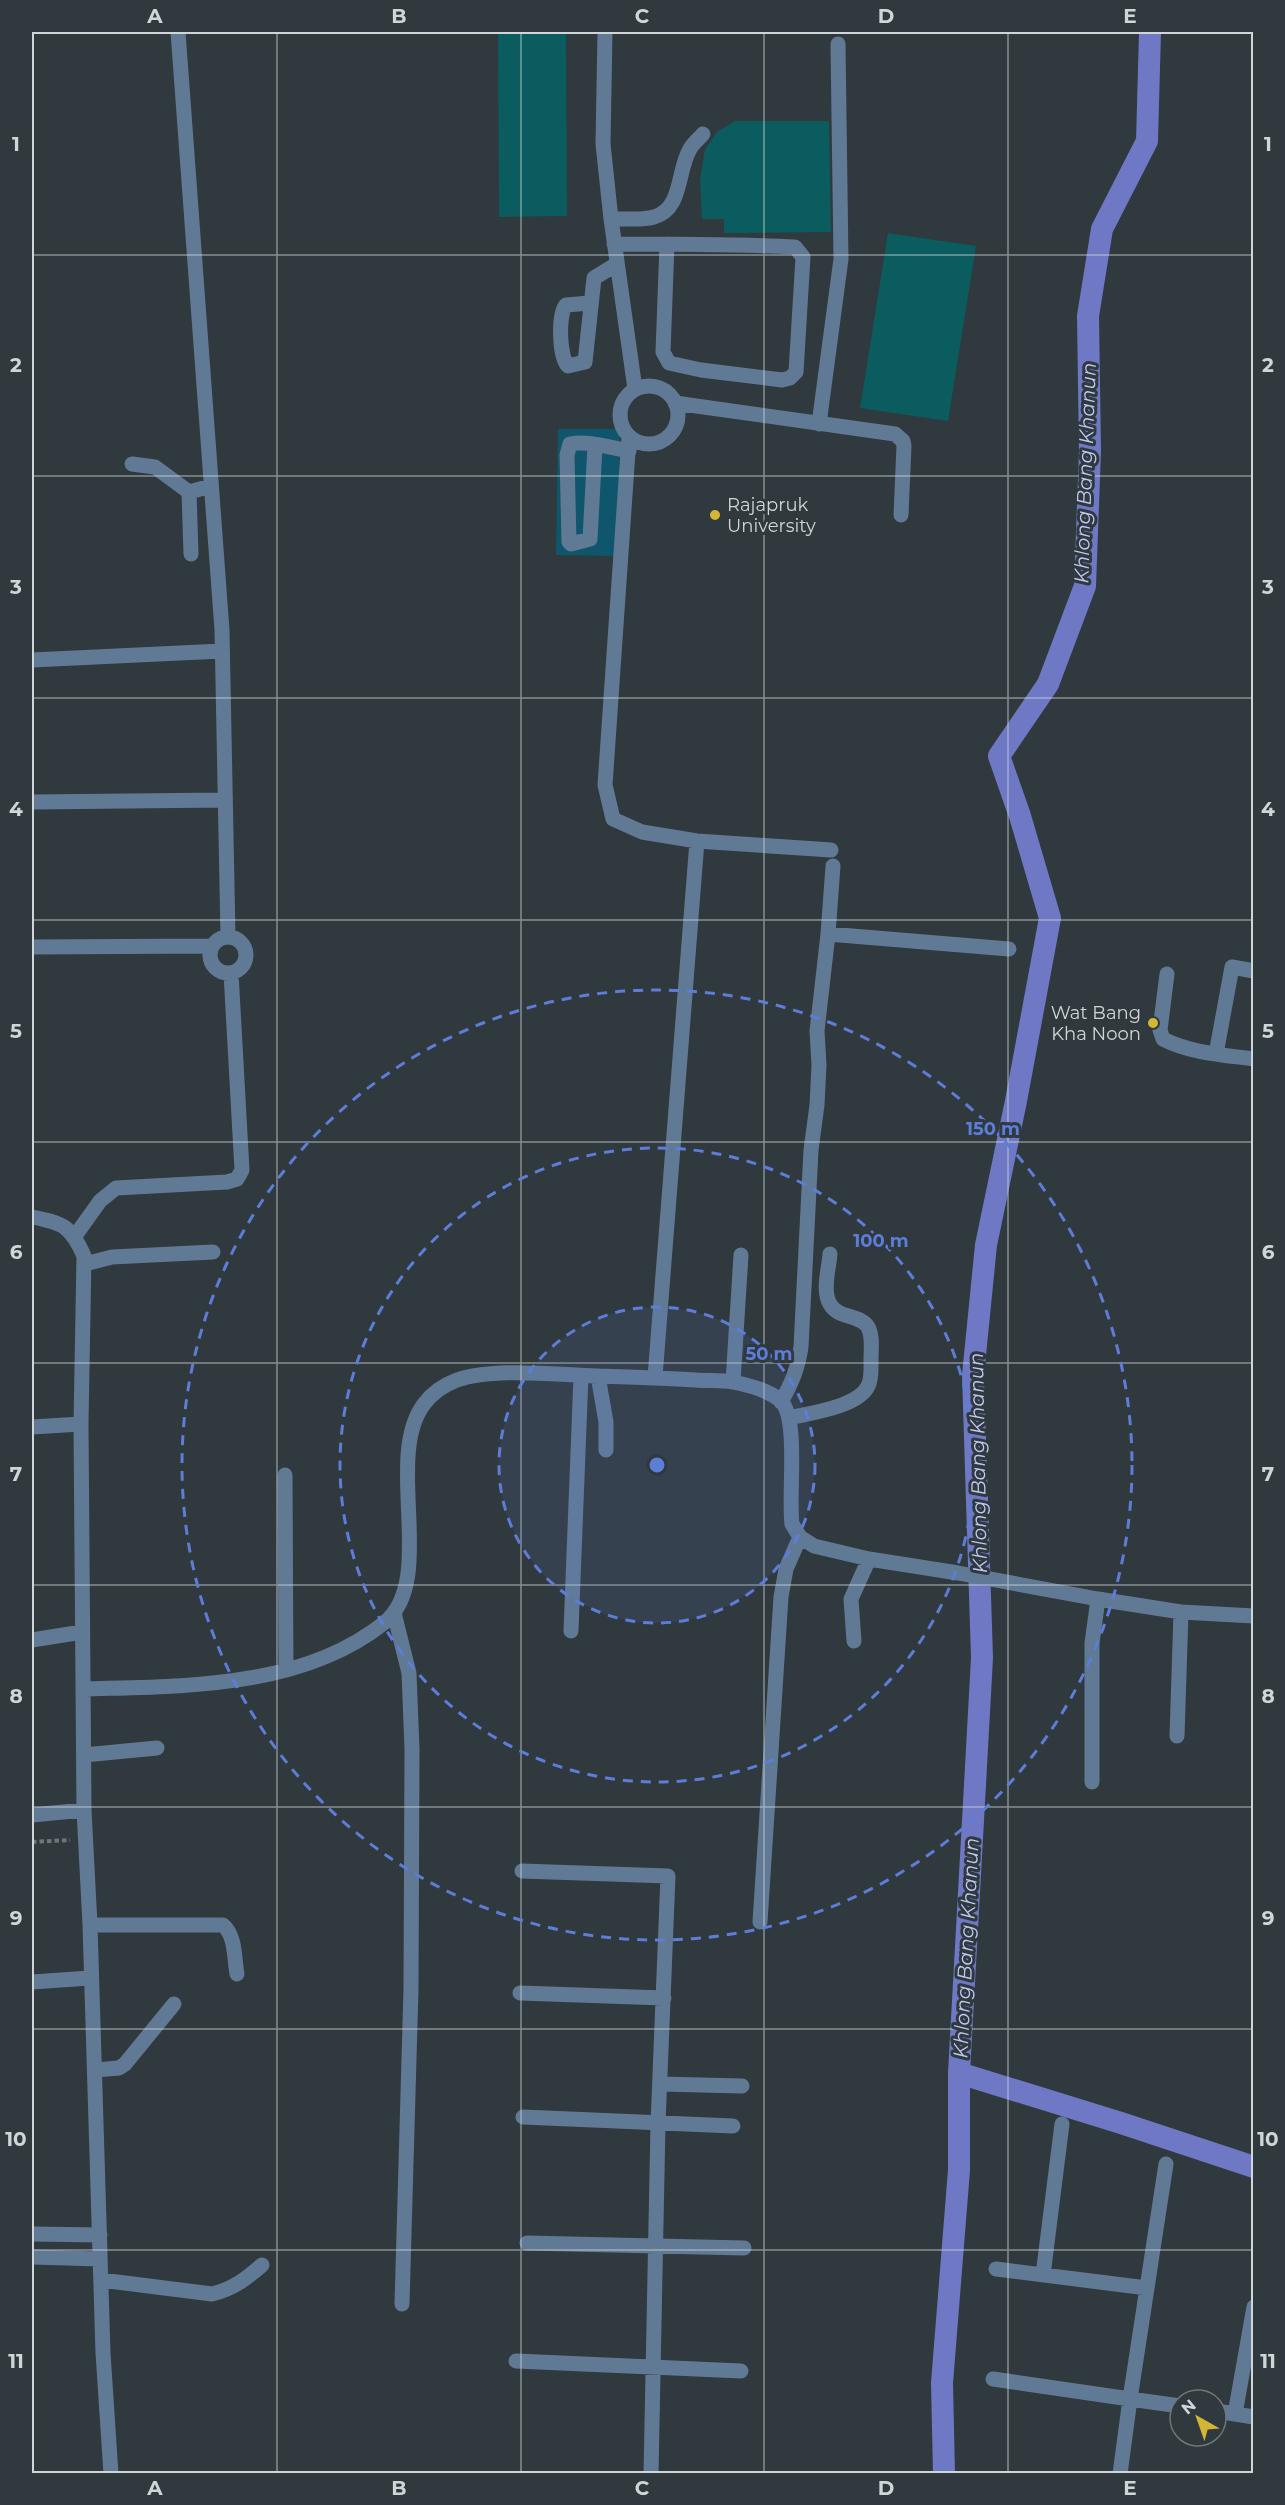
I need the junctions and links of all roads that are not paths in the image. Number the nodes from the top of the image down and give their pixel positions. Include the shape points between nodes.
1 (178, 32) edge
2 (604, 32) edge
3 (838, 44) dead end
4 (702, 134) dead end
5 (611, 219) junction
6 (614, 244) junction
7 (667, 244) junction
8 (617, 264) junction
9 (590, 303) dead end
10 (635, 389) junction
11 (675, 403) junction
12 (819, 424) junction
13 (629, 444) junction
14 (595, 446) junction
15 (132, 464) dead end
16 (211, 486) junction
17 (189, 492) junction
18 (901, 515) dead end
19 (192, 554) dead end
20 (222, 651) junction
21 (32, 660) edge
22 (224, 800) junction
23 (32, 802) edge
24 (697, 841) junction
25 (831, 850) dead end
26 (833, 866) dead end
27 (828, 934) junction
28 (228, 937) junction
29 (211, 946) junction
30 (32, 947) edge
31 (1010, 949) dead end
32 (1254, 971) edge
33 (231, 973) junction
34 (1167, 974) dead end
35 (1216, 1054) junction
36 (1254, 1059) edge
37 (32, 1217) edge
38 (75, 1236) junction
39 (213, 1252) dead end
40 (830, 1254) dead end
41 (741, 1255) dead end
42 (85, 1264) junction
43 (581, 1376) junction
44 (598, 1376) junction
45 (655, 1377) junction
46 (733, 1382) junction
47 (781, 1402) junction
48 (789, 1418) junction
49 (81, 1424) junction
50 (32, 1427) edge
51 (606, 1450) dead end
52 (285, 1475) dead end
53 (800, 1537) junction
54 (869, 1558) junction
55 (1098, 1599) junction
56 (1181, 1612) junction
57 (394, 1613) junction
58 (1254, 1616) edge
59 (571, 1631) dead end
60 (82, 1632) junction
61 (32, 1640) edge
62 (854, 1641) dead end
63 (286, 1670) junction
64 (84, 1689) junction
65 (1177, 1736) dead end
66 (157, 1748) dead end
67 (84, 1755) junction
68 (1092, 1782) dead end
69 (84, 1810) junction
70 (32, 1815) edge
71 (522, 1871) dead end
72 (760, 1922) dead end
73 (90, 1924) junction
74 (237, 1974) dead end
75 (90, 1978) junction
76 (32, 1982) edge
77 (520, 1993) dead end
78 (664, 1998) junction
79 (174, 2004) dead end
80 (95, 2070) junction
81 (661, 2084) junction
82 (742, 2086) dead end
83 (523, 2117) dead end
84 (658, 2124) junction
85 (1062, 2124) dead end
86 (733, 2126) dead end
87 (1166, 2164) dead end
88 (32, 2234) edge
89 (100, 2235) junction
90 (527, 2243) dead end
91 (656, 2246) junction
92 (744, 2248) dead end
93 (32, 2257) edge
94 (100, 2259) junction
95 (262, 2265) dead end
96 (996, 2269) dead end
97 (1043, 2275) junction
98 (101, 2280) junction
99 (1147, 2288) junction
100 (402, 2304) dead end
101 (1254, 2307) edge
102 (516, 2361) dead end
103 (654, 2366) junction
104 (741, 2371) dead end
105 (993, 2379) dead end
106 (1130, 2399) junction
107 (1168, 2404) edge
108 (1228, 2413) edge
109 (1236, 2414) junction
110 (1254, 2417) edge
111 (111, 2474) edge
112 (651, 2474) edge
113 (1120, 2474) edge

1 - 16 street
2 - 5 street via 603,144
3 - 12 street via 842,259
4 - 5 street via 690,149 675,200 667,209 654,217
5 - 6 street
6 - 7 street
6 - 8 street
7 - 7 street via 795,247 799,251 803,257 796,372 790,378 701,370 669,363 663,352
8 - 9 street via 596,276
8 - 10 street
10 - 11 street via 658,387
10 - 13 street via 626,396 619,417
11 - 12 street
11 - 13 street via 677,422 666,438 648,444
12 - 18 street via 895,434 903,441
13 - 14 street
13 - 24 street via 605,785 613,819 642,832
14 - 14 street via 574,442 569,446 570,543 590,541
15 - 17 street via 155,467
16 - 17 street
16 - 20 street
17 - 19 street
20 - 21 street
20 - 22 street
22 - 23 street
22 - 28 street
24 - 25 street
24 - 45 street
26 - 27 street
27 - 31 street
27 - 47 street via 817,1031 817,1105 811,1150 801,1347 798,1367
28 - 29 street
28 - 33 street via 240,940 246,955 239,970
29 - 30 street
29 - 33 street via 211,962 223,973
32 - 35 street via 1232,967
33 - 38 street via 242,1170 237,1179 116,1188 100,1201
34 - 35 street via 1160,1030 1163,1039
35 - 36 street
37 - 38 street via 66,1227
38 - 42 street
39 - 42 street via 112,1257
40 - 48 street via 830,1304 839,1313 862,1321 870,1336 869,1385 849,1403
41 - 46 street
42 - 49 street
43 - 44 street
43 - 57 street via 476,1376 439,1389 424,1404 410,1439 407,1573
43 - 59 street
44 - 45 street
44 - 51 street via 606,1422
45 - 46 street
46 - 47 street via 766,1392
47 - 48 street
48 - 53 street via 791,1514
49 - 50 street
49 - 60 street
52 - 63 street
53 - 54 street via 814,1546
53 - 72 street via 786,1569 781,1597
54 - 55 street
54 - 62 street via 851,1599
55 - 56 street
55 - 68 street via 1092,1643
56 - 58 street
56 - 65 street
57 - 63 street via 350,1645
57 - 100 street via 409,1673 412,1749 411,1989
60 - 61 street
60 - 64 street
63 - 64 street via 202,1684
64 - 67 street
66 - 67 street
67 - 69 street
69 - 70 street
69 - 73 street
71 - 78 street via 668,1876
73 - 74 street via 223,1925 230,1933
73 - 75 street
75 - 76 street
75 - 80 street
77 - 78 street
78 - 81 street
79 - 80 street via 125,2064
80 - 89 street
81 - 82 street
81 - 84 street
83 - 84 street
84 - 86 street
84 - 91 street
85 - 97 street
87 - 99 street
88 - 89 street
89 - 94 street
90 - 91 street
91 - 92 street
91 - 103 street
93 - 94 street
94 - 98 street
95 - 98 street via 228,2290 212,2294
96 - 97 street
97 - 99 street
98 - 111 street
99 - 106 street
101 - 109 street
102 - 103 street
103 - 104 street
103 - 112 street
105 - 106 street
106 - 107 street
106 - 113 street
108 - 109 street
109 - 110 street

